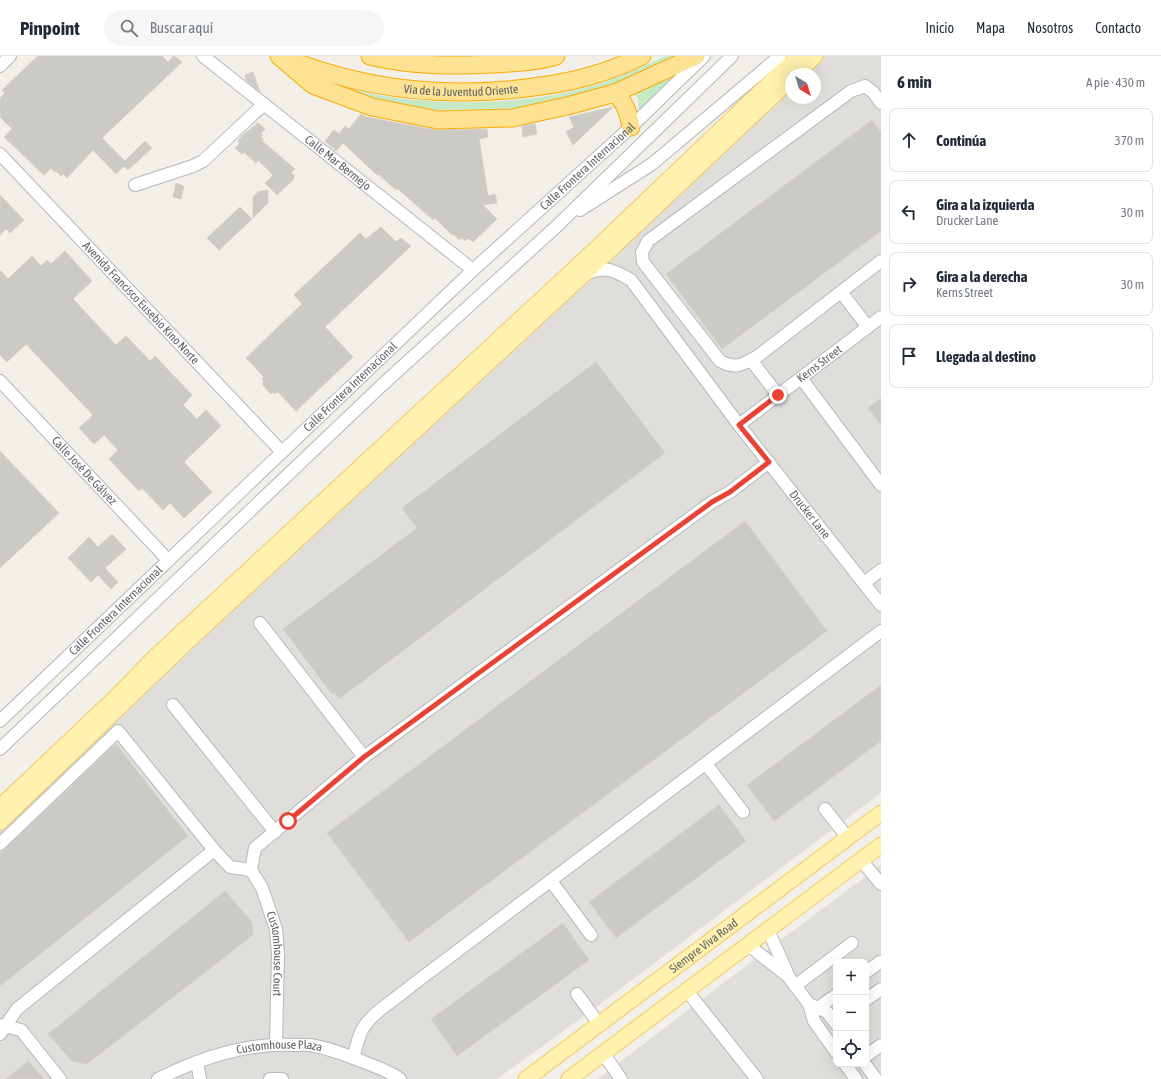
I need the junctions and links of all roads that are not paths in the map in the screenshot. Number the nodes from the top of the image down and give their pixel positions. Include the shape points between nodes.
1 (10, 56) edge
2 (203, 56) edge
3 (279, 56) edge
4 (370, 56) edge
5 (556, 56) edge
6 (642, 56) edge
7 (696, 56) edge
8 (704, 56) edge
9 (732, 56) edge
10 (780, 56) edge
11 (798, 56) edge
12 (815, 56) edge
13 (0, 66) edge
14 (802, 68) edge
15 (785, 85) edge
16 (615, 93) junction
17 (881, 103) edge
18 (264, 104) junction
19 (630, 127) junction
20 (0, 154) edge
21 (135, 185) dead end
22 (558, 225) junction
23 (881, 261) edge
24 (473, 270) junction
25 (582, 275) junction
26 (553, 288) junction
27 (841, 292) junction
28 (881, 317) edge
29 (868, 327) junction
30 (751, 360) junction
31 (801, 378) junction
32 (0, 381) edge
33 (778, 395) junction
34 (739, 425) junction
35 (282, 452) junction
36 (769, 462) junction
37 (881, 485) edge
38 (168, 560) junction
39 (881, 570) edge
40 (864, 583) junction
41 (881, 605) edge
42 (260, 623) dead end
43 (881, 631) edge
44 (173, 705) dead end
45 (0, 721) edge
46 (0, 749) edge
47 (364, 757) junction
48 (706, 764) junction
49 (0, 807) edge
50 (825, 809) dead end
51 (743, 812) dead end
52 (881, 813) edge
53 (0, 822) edge
54 (275, 832) junction
55 (848, 838) junction
56 (0, 844) edge
57 (881, 845) edge
58 (214, 850) junction
59 (861, 860) junction
60 (251, 870) junction
61 (550, 881) junction
62 (881, 884) edge
63 (768, 930) junction
64 (591, 934) dead end
65 (852, 943) dead end
66 (748, 945) junction
67 (880, 962) dead end
68 (869, 970) edge
69 (792, 981) junction
70 (881, 989) edge
71 (687, 991) junction
72 (577, 994) dead end
73 (833, 996) edge
74 (869, 998) edge
75 (814, 1006) junction
76 (833, 1019) edge
77 (599, 1024) junction
78 (2, 1028) edge
79 (276, 1043) junction
80 (881, 1045) edge
81 (833, 1048) edge
82 (603, 1053) junction
83 (869, 1054) edge
84 (353, 1058) junction
85 (197, 1062) junction
86 (847, 1067) edge
87 (867, 1067) edge
88 (60, 1079) edge
89 (158, 1079) edge
90 (200, 1079) edge
91 (270, 1079) edge
92 (282, 1079) edge
93 (400, 1079) edge
94 (526, 1079) edge
95 (569, 1079) edge
96 (621, 1079) edge
97 (757, 1079) edge
98 (856, 1079) edge
99 (876, 1079) edge

1 - 13 street
2 - 18 street, Calle Mar Bermejo
3 - 6 highway, Vía de la Juventud Oriente via 307,67 367,83 412,91 464,93 561,84 627,64
3 - 16 highway via 313,84 372,107 438,120 512,118
4 - 5 highway, Vía de la Juventud Oriente via 414,64 454,66 511,63
7 - 16 highway
8 - 19 street, Calle Frontera Internacional
9 - 22 street
10 - 22 street via 652,164
11 - 26 main road
12 - 14 main road
15 - 25 main road
16 - 19 highway via 629,114
17 - 30 street via 865,86 851,91 648,242 642,252 643,262 720,361 740,366
18 - 21 street via 203,161
18 - 24 street, Calle Mar Bermejo
19 - 24 street, Calle Frontera Internacional
20 - 35 street, Avenida Francisco Eusebio Kino Norte
22 - 46 street via 382,386
23 - 27 street
24 - 35 street, Calle Frontera Internacional
25 - 26 street, Drucker Lane
25 - 34 street, Drucker Lane via 599,269 615,271 631,280
25 - 53 main road via 182,647
26 - 49 main road via 156,656
27 - 29 street
27 - 30 street
28 - 29 street, Kerns Street
29 - 31 street, Kerns Street
30 - 33 street
31 - 33 street, Kerns Street
31 - 37 street
32 - 38 street, Calle José De Gálvez
33 - 34 street, Kerns Street
34 - 36 street, Drucker Lane
35 - 38 street, Calle Frontera Internacional
36 - 40 street, Drucker Lane
36 - 47 street
38 - 45 street, Calle Frontera Internacional
39 - 40 street
40 - 41 street, Drucker Lane
42 - 47 street
43 - 48 street
44 - 54 street
47 - 54 street
48 - 51 street
48 - 61 street
50 - 55 street
52 - 55 main road, Siempre Viva Road
54 - 60 street via 255,848
55 - 77 main road, Siempre Viva Road
56 - 58 street via 118,731
57 - 59 main road
58 - 60 street via 230,867
58 - 78 street via 17,1009
59 - 62 street
59 - 63 main road
60 - 79 street, Customhouse Court via 262,888 276,929
61 - 64 street
61 - 84 street via 368,1021 361,1032
63 - 66 main road
63 - 69 street
65 - 69 street
66 - 69 street
66 - 71 main road
67 - 68 street
69 - 75 street
70 - 74 street
71 - 82 main road
71 - 97 street
72 - 77 street
73 - 75 street
75 - 76 street via 827,1012
75 - 81 street via 814,1021
77 - 94 main road, Siempre Viva Road
78 - 88 street via 21,1030
79 - 84 street, Customhouse Plaza via 314,1046
79 - 85 street, Customhouse Plaza via 241,1049
80 - 83 street
82 - 95 main road
82 - 96 street
84 - 93 street, Customhouse Plaza
85 - 89 street, Customhouse Plaza
85 - 90 street
86 - 98 street
87 - 99 street
91 - 92 street

